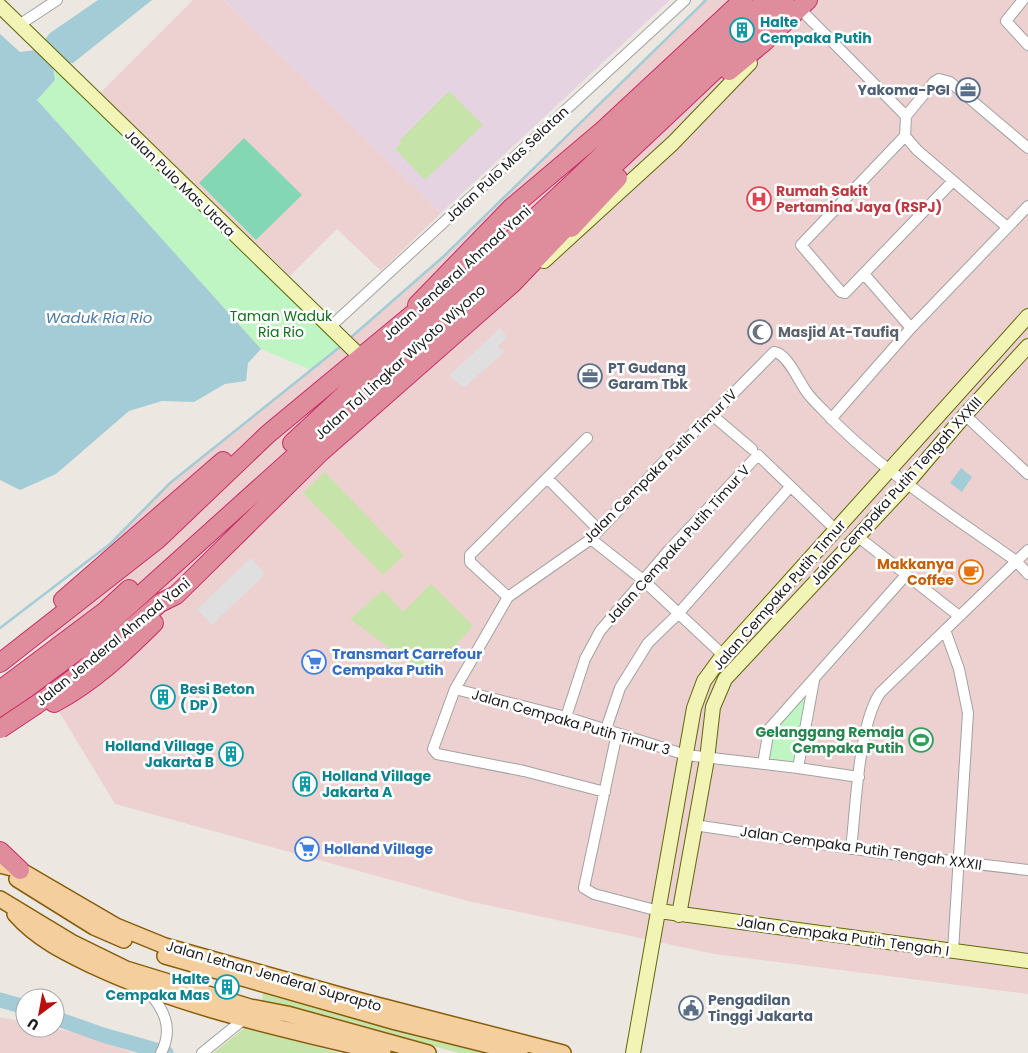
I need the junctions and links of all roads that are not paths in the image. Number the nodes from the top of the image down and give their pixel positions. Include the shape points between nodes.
1 (57, 0) edge
2 (684, 0) edge
3 (743, 0) edge
4 (750, 0) edge
5 (766, 0) edge
6 (785, 0) edge
7 (816, 0) edge
8 (1023, 0) edge
9 (802, 4) edge
10 (0, 6) edge
11 (23, 29) junction
12 (1028, 45) edge
13 (906, 116) junction
14 (905, 136) junction
15 (1028, 148) edge
16 (953, 181) junction
17 (1028, 206) edge
18 (1007, 227) junction
19 (864, 274) junction
20 (520, 278) junction
21 (1028, 316) edge
22 (409, 317) junction
23 (331, 328) junction
24 (911, 328) junction
25 (1028, 346) edge
26 (359, 356) junction
27 (965, 415) junction
28 (712, 416) junction
29 (831, 419) junction
30 (268, 434) junction
31 (587, 438) dead end
32 (755, 452) junction
33 (1026, 468) edge
34 (890, 470) junction
35 (548, 479) junction
36 (905, 481) junction
37 (790, 487) junction
38 (264, 507) junction
39 (598, 530) junction
40 (836, 530) junction
41 (858, 536) junction
42 (591, 539) junction
43 (157, 540) junction
44 (1028, 550) edge
45 (1016, 561) junction
46 (1028, 574) edge
47 (906, 575) junction
48 (642, 580) junction
49 (508, 597) junction
50 (168, 599) junction
51 (677, 615) junction
52 (959, 616) junction
53 (945, 630) junction
54 (0, 650) edge
55 (723, 655) junction
56 (0, 663) edge
57 (0, 678) edge
58 (814, 679) junction
59 (455, 688) junction
60 (0, 690) edge
61 (0, 708) edge
62 (566, 717) junction
63 (22, 720) junction
64 (0, 721) edge
65 (0, 729) edge
66 (606, 729) junction
67 (617, 733) junction
68 (0, 734) edge
69 (688, 756) junction
70 (704, 758) junction
71 (763, 764) junction
72 (798, 768) junction
73 (859, 777) junction
74 (605, 792) junction
75 (694, 825) junction
76 (851, 849) junction
77 (0, 851) edge
78 (959, 861) junction
79 (0, 866) edge
80 (20, 870) junction
81 (1028, 870) edge
82 (2, 901) edge
83 (668, 913) junction
84 (953, 951) junction
85 (1028, 961) edge
86 (146, 989) junction
87 (244, 1019) junction
88 (485, 1033) junction
89 (499, 1048) junction
90 (161, 1053) edge
91 (202, 1053) edge
92 (383, 1053) edge
93 (428, 1053) edge
94 (520, 1053) edge
95 (562, 1053) edge
96 (633, 1053) edge

1 - 11 street
2 - 23 street, Jalan Pulo Mas Selatan
3 - 22 highway via 601,132 504,215
4 - 22 highway, Jalan Jenderal Ahmad Yani
5 - 60 highway, Jalan Tol Lingkar Wiyoto Wiyono via 250,482 104,612
6 - 61 highway, Jalan Tol Lingkar Wiyoto Wiyono via 657,126 514,259 85,645
7 - 9 street, Jalan Jenderal Ahmad Yani
8 - 12 street via 1006,19
9 - 13 street
9 - 20 highway via 638,156
9 - 20 highway, Jalan Jenderal Ahmad Yani via 645,142
10 - 11 street, Jalan Pulo Mas Utara
11 - 23 street, Jalan Pulo Mas Utara
13 - 14 street
13 - 15 street via 934,82 946,80
14 - 16 street
14 - 19 street via 801,245 840,292 846,293
16 - 18 street
16 - 19 street
17 - 18 street
18 - 24 street
19 - 24 street
20 - 38 highway, Jalan Jenderal Ahmad Yani via 335,439
21 - 34 street, Jalan Cempaka Putih Timur
22 - 26 highway, Jalan Jenderal Ahmad Yani
23 - 26 street, Jalan Pulo Mas Utara
24 - 29 street
25 - 27 street, Jalan Cempaka Putih Tengah XXXIII
26 - 30 highway, Jalan Jenderal Ahmad Yani
27 - 33 street
27 - 36 street, Jalan Cempaka Putih Tengah XXXIII
28 - 29 street, Jalan Cempaka Putih Timur IV via 774,352 780,353 787,361 808,395
28 - 32 street
28 - 39 street, Jalan Cempaka Putih Timur IV
29 - 34 street
30 - 43 highway, Jalan Jenderal Ahmad Yani
30 - 54 highway via 231,454 119,553
31 - 35 street
32 - 37 street
32 - 48 street, Jalan Cempaka Putih Timur V
34 - 36 street
34 - 40 street, Jalan Cempaka Putih Timur
35 - 39 street
35 - 49 street via 470,555 470,562
36 - 41 street, Jalan Cempaka Putih Tengah XXXIII
36 - 45 street
37 - 40 street
37 - 51 street
38 - 50 highway, Jalan Jenderal Ahmad Yani
38 - 64 highway, Jalan Jenderal Ahmad Yani via 251,508 63,672
39 - 42 street, Jalan Cempaka Putih Timur IV
40 - 55 street, Jalan Cempaka Putih Timur
41 - 47 street
41 - 70 street, Jalan Cempaka Putih Tengah XXXIII via 725,678 713,707
42 - 48 street
42 - 49 street, Jalan Cempaka Putih Timur IV
43 - 56 highway, Jalan Jenderal Ahmad Yani
43 - 57 highway, Jalan Jenderal Ahmad Yani via 52,641
44 - 45 street
45 - 46 street
45 - 52 street
47 - 52 street
47 - 58 street
48 - 51 street
48 - 62 street, Jalan Cempaka Putih Timur V via 593,642 580,670
49 - 59 street, Jalan Cempaka Putih Timur IV
50 - 63 highway via 166,611 115,661 80,689
50 - 65 highway, Jalan Jenderal Ahmad Yani, bridge via 75,677
51 - 55 street
51 - 66 street via 648,643 635,662 620,688
52 - 53 street
53 - 73 street via 873,704 866,724
53 - 78 street via 959,669 968,713
55 - 69 street, Jalan Cempaka Putih Timur via 704,681
58 - 71 street via 769,729
58 - 72 street
59 - 62 street, Jalan Cempaka Putih Timur 3
59 - 74 street, Jalan Cempaka Putih Timur IV via 434,749 437,754 524,771
62 - 66 street, Jalan Cempaka Putih Timur 3
63 - 64 highway
63 - 68 highway
66 - 67 street, Jalan Cempaka Putih Timur 3
67 - 69 street, Jalan Cempaka Putih Timur 3
67 - 74 street
69 - 70 street, Jalan Cempaka Putih Timur 3
69 - 83 street, Jalan Cempaka Putih Timur
70 - 71 street, Jalan Cempaka Putih Timur 3
70 - 75 street, Jalan Cempaka Putih Tengah XXXIII
71 - 72 street, Jalan Cempaka Putih Timur 3
72 - 73 street, Jalan Cempaka Putih Timur 3
73 - 76 street
74 - 83 street via 584,888 594,894
75 - 76 street, Jalan Cempaka Putih Tengah XXXII
75 - 83 street, Jalan Cempaka Putih Tengah XXXIII
76 - 78 street, Jalan Cempaka Putih Tengah XXXII
77 - 80 highway
78 - 81 street, Jalan Cempaka Putih Tengah XXXII
78 - 84 street
79 - 80 main road, Jalan Letnan Jenderal Suprapto
79 - 89 main road, Jalan Letnan Jenderal Suprapto via 87,922 138,946 227,975
80 - 88 main road, Jalan Letnan Jenderal Suprapto via 116,926 165,946
82 - 86 main road via 27,928 64,952
82 - 93 main road via 71,942 126,969 250,1007
83 - 84 street, Jalan Cempaka Putih Tengah I
83 - 96 street, Jalan Cempaka Putih Timur
84 - 85 street, Jalan Cempaka Putih Tengah I
86 - 87 main road
86 - 90 street via 166,1016 168,1033
87 - 91 street
87 - 92 main road
88 - 89 main road
88 - 95 main road, Jalan Letnan Jenderal Suprapto
89 - 94 main road, Jalan Letnan Jenderal Suprapto

